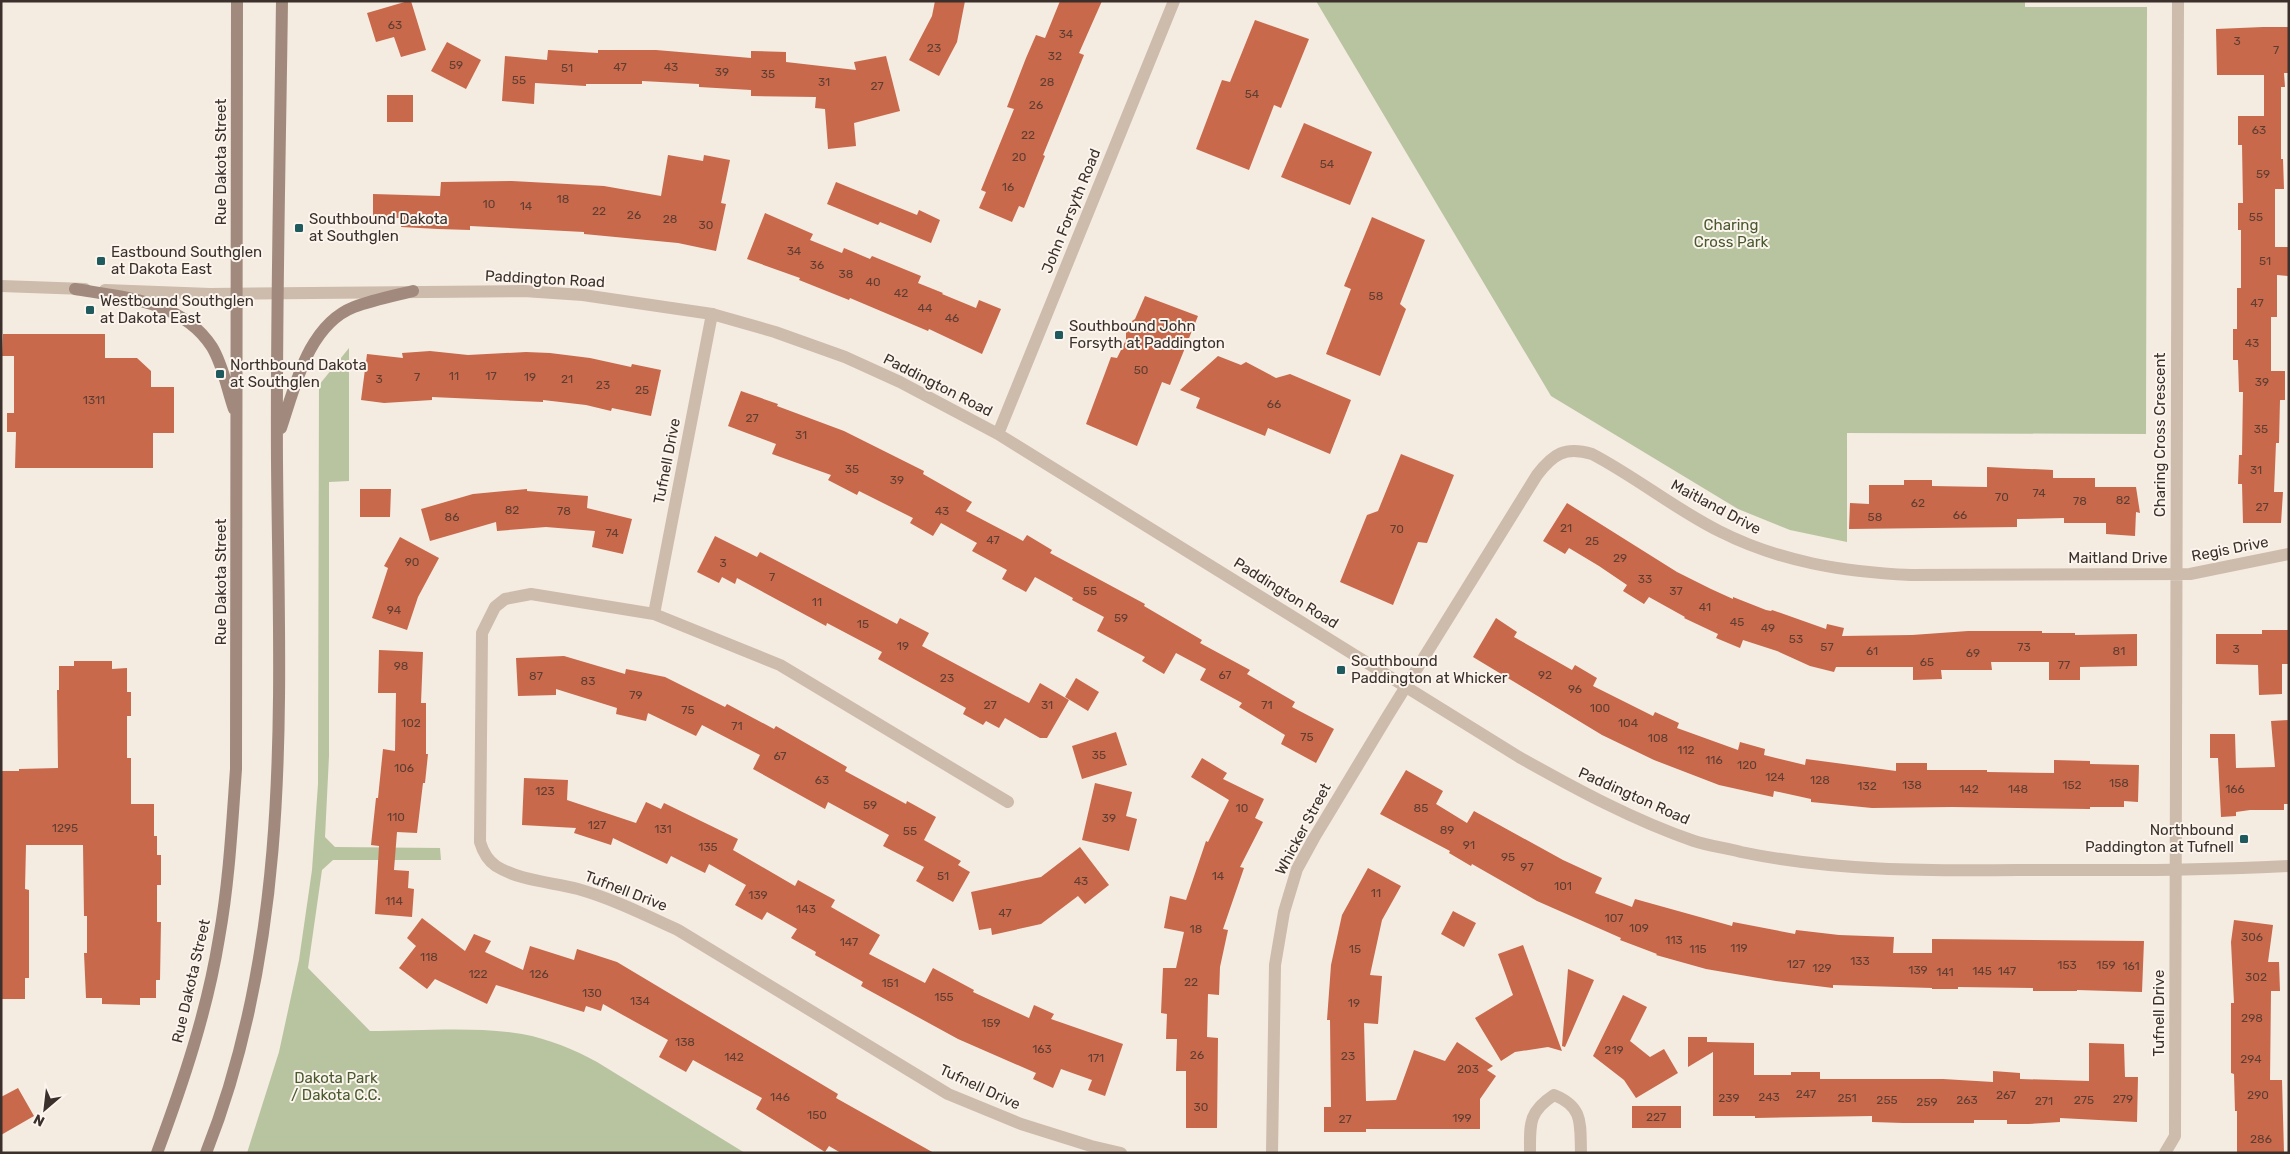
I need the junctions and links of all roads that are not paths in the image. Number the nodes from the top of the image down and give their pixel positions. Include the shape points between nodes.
1 (237, 1) edge
2 (282, 1) edge
3 (1174, 1) edge
4 (2178, 1) edge
5 (1, 286) edge
6 (75, 289) junction
7 (413, 291) junction
8 (237, 292) junction
9 (278, 293) junction
10 (712, 314) junction
11 (237, 417) junction
12 (998, 434) junction
13 (277, 437) junction
14 (2289, 554) edge
15 (2176, 574) junction
16 (654, 614) junction
17 (1406, 687) junction
18 (1008, 802) dead end
19 (2289, 866) edge
20 (2176, 870) junction
21 (157, 1153) edge
22 (206, 1153) edge
23 (1121, 1153) edge
24 (1272, 1153) edge
25 (1530, 1153) edge
26 (1581, 1153) edge
27 (2165, 1153) edge

1 - 8 main road, Rue Dakota Street
2 - 9 main road
3 - 12 street, John Forsyth Road
4 - 15 street, Charing Cross Crescent
5 - 6 street, Paddington Road
6 - 8 street, Paddington Road
6 - 11 main road via 157,305 188,321 213,348
7 - 9 street, Paddington Road
7 - 10 street, Paddington Road via 524,291
7 - 13 main road via 352,308 322,332 306,360
8 - 9 street, Paddington Road
8 - 11 main road, Rue Dakota Street
9 - 13 main road
10 - 12 street, Paddington Road via 844,357 900,382
10 - 16 street, Tufnell Drive
11 - 21 main road, Rue Dakota Street via 236,769 228,872 220,938 196,1041
12 - 17 street, Paddington Road
13 - 22 main road via 279,762 271,879 264,936 247,1020
14 - 15 street, Regis Drive
15 - 17 street, Maitland Drive via 1911,574 1827,568 1738,540 1592,454 1581,450 1568,451 1557,455 1537,475
15 - 20 street, Charing Cross Crescent
16 - 18 street, Tufnell Drive via 780,665
16 - 23 street, Tufnell Drive via 531,594 505,599 495,607 481,643 480,842 490,862 507,872 578,889 634,909 678,930 948,1094 1021,1124
17 - 20 street, Paddington Road via 1583,793 1696,842 1776,859 1842,867 1924,871
17 - 24 street, Whicker Street via 1314,838 1289,892 1275,965
19 - 20 street, Paddington Road
20 - 27 street, Tufnell Drive via 2175,1136
25 - 26 street via 1530,1122 1540,1104 1554,1095 1568,1101 1575,1109 1580,1125

